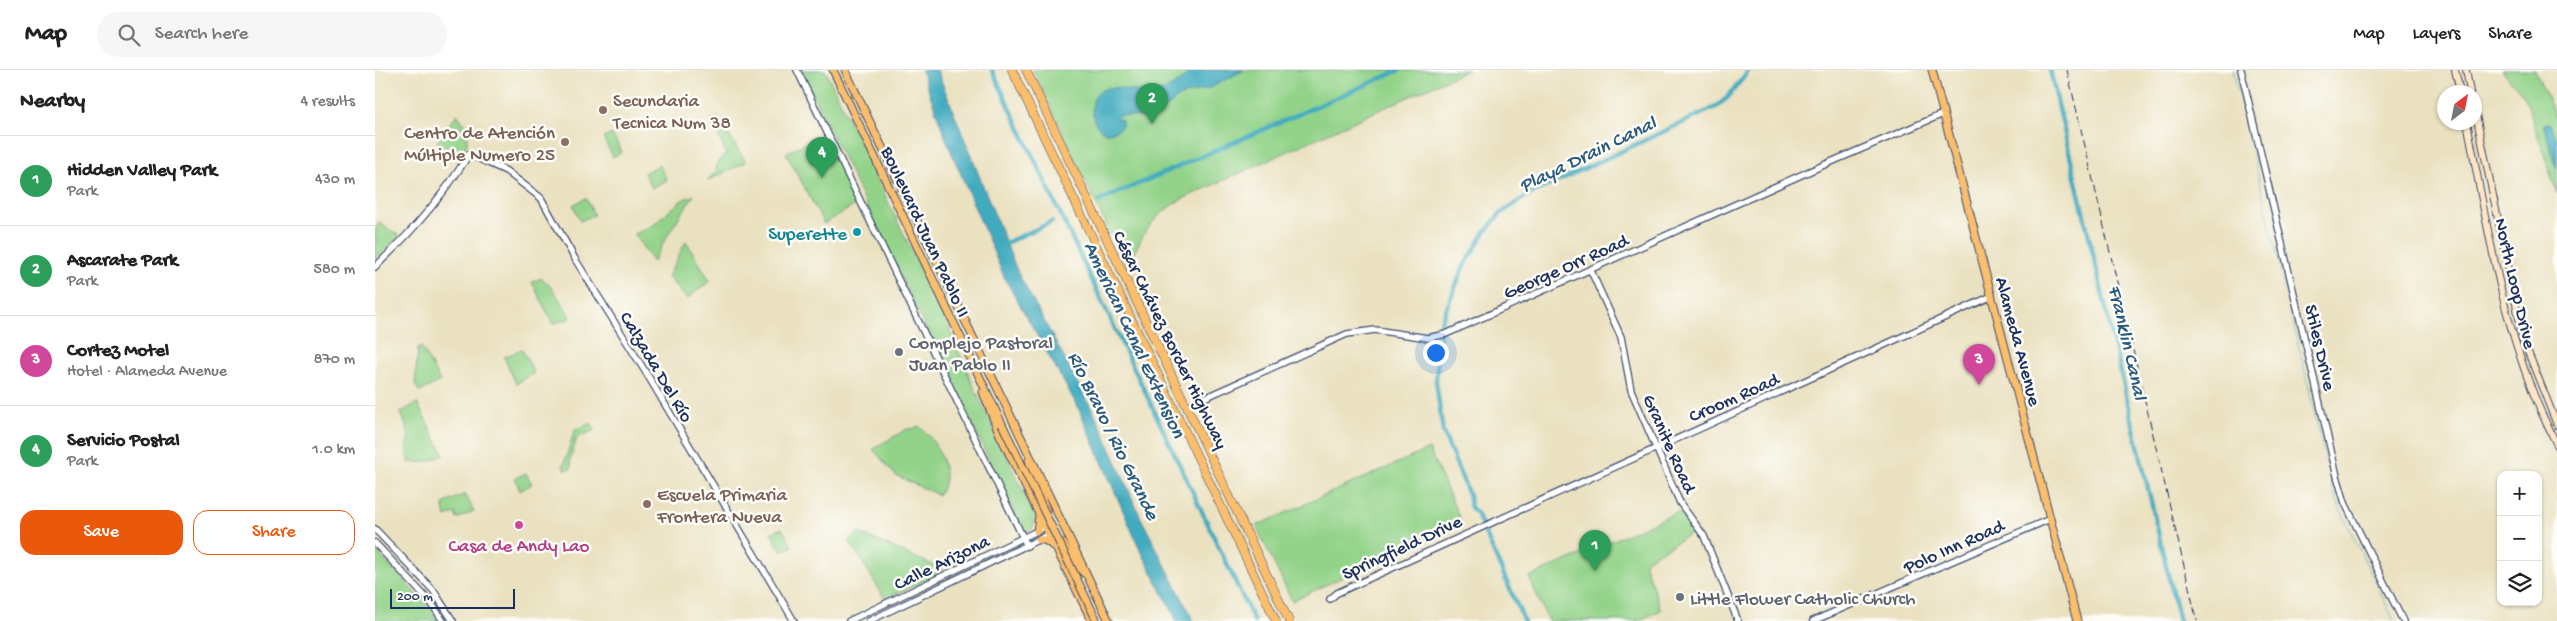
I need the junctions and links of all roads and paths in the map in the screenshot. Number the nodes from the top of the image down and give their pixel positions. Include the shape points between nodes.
1 (797, 70) edge
2 (833, 70) edge
3 (845, 70) edge
4 (1011, 70) edge
5 (1025, 70) edge
6 (1932, 70) edge
7 (2241, 70) edge
8 (2455, 70) edge
9 (2466, 70) edge
10 (2458, 85) edge
11 (2469, 85) edge
12 (1943, 114) junction
13 (2469, 130) edge
14 (2479, 130) edge
15 (2491, 192) junction
16 (2481, 194) junction
17 (375, 267) edge
18 (1591, 270) junction
19 (1992, 296) junction
20 (976, 373) junction
21 (1193, 403) dead end
22 (2557, 424) edge
23 (2557, 445) edge
24 (1656, 447) junction
25 (1028, 451) junction
26 (1039, 514) junction
27 (2050, 520) junction
28 (1487, 523) joint
29 (375, 529) edge
30 (1048, 530) junction
31 (1037, 531) junction
32 (1023, 538) junction
33 (1039, 540) junction
34 (375, 543) edge
35 (1027, 546) junction
36 (1057, 553) junction
37 (1087, 577) junction
38 (1331, 599) dead end
39 (443, 621) edge
40 (453, 621) edge
41 (794, 621) edge
42 (849, 621) edge
43 (869, 621) edge
44 (1092, 621) edge
45 (1097, 621) edge
46 (1109, 621) edge
47 (1276, 621) edge
48 (1289, 621) edge
49 (1738, 621) edge
50 (1813, 621) edge
51 (2077, 621) edge
52 (2403, 621) edge

1 - 32 street
2 - 20 main road, Boulevard Juan Pablo II
3 - 25 main road, Boulevard Juan Pablo II
4 - 47 highway, César Chávez Border Highway
5 - 48 highway, César Chávez Border Highway
6 - 12 main road, Alameda Avenue
7 - 52 street, Stiles Drive via 2337,476 2345,503
8 - 10 main road
9 - 11 main road
12 - 18 street, George Orr Road
12 - 19 main road, Alameda Avenue
13 - 16 main road, North Loop Drive
14 - 15 main road, North Loop Drive
15 - 16 main road
15 - 22 main road, North Loop Drive via 2524,342
16 - 23 main road, North Loop Drive via 2509,327 2532,395
17 - 41 street, Calzada Del Río via 414,230 469,154 505,171 541,198
18 - 21 street, George Orr Road via 1435,337 1375,330 1347,334
18 - 24 street, Granite Road via 1621,337 1631,390
19 - 24 street, Croom Road
19 - 27 main road, Alameda Avenue
20 - 26 main road via 991,416
20 - 45 main road, Boulevard Juan Pablo II, bridge
24 - 28 street, Croom Road
24 - 49 street, Granite Road via 1679,503 1704,536
25 - 30 main road via 1032,474 1049,516
25 - 37 main road, Boulevard Juan Pablo II
26 - 30 main road
26 - 31 main road
27 - 50 street, Polo Inn Road
27 - 51 main road, Alameda Avenue
28 - 38 street, Springfield Drive via 1337,593
29 - 40 street via 433,590
30 - 31 street, Calle Arizona
30 - 33 street, Calle Arizona
30 - 36 main road
30 - 37 main road via 1057,533
31 - 32 street, Calle Arizona
32 - 35 street
32 - 42 street, Calle Arizona
33 - 35 street, Calle Arizona
33 - 36 main road via 1048,542
34 - 39 street via 424,594
35 - 43 street, Calle Arizona
36 - 44 main road
37 - 46 main road, Boulevard Juan Pablo II

